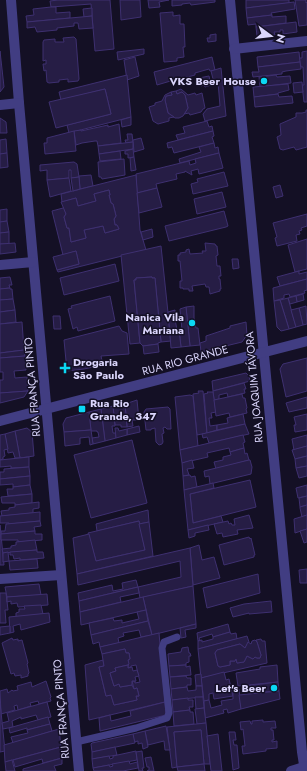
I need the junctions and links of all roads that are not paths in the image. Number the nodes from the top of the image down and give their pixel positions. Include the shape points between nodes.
1 (11, 0) edge
2 (230, 0) edge
3 (307, 41) edge
4 (234, 49) junction
5 (19, 103) junction
6 (0, 105) edge
7 (33, 262) junction
8 (0, 265) edge
9 (307, 341) edge
10 (263, 352) junction
11 (46, 409) junction
12 (0, 421) edge
13 (61, 575) junction
14 (0, 579) edge
15 (177, 637) dead end
16 (76, 742) junction
17 (305, 768) edge
18 (79, 771) edge
19 (291, 771) edge

1 - 5 street, RUA FRANÇA PINTO
2 - 4 street, RUA JOAQUIM TÁVORA
3 - 4 street
4 - 10 street, RUA JOAQUIM TÁVORA
5 - 6 street
5 - 7 street, RUA FRANÇA PINTO
7 - 8 street
7 - 11 street, RUA FRANÇA PINTO
9 - 10 street, RUA RIO GRANDE
10 - 11 street, RUA RIO GRANDE
10 - 17 street, RUA JOAQUIM TÁVORA
11 - 12 street, RUA RIO GRANDE
11 - 13 street, RUA FRANÇA PINTO
13 - 14 street
13 - 16 street, RUA FRANÇA PINTO
15 - 16 lane via 164,642 162,648 169,713 167,718
16 - 18 street, RUA FRANÇA PINTO
17 - 19 street

